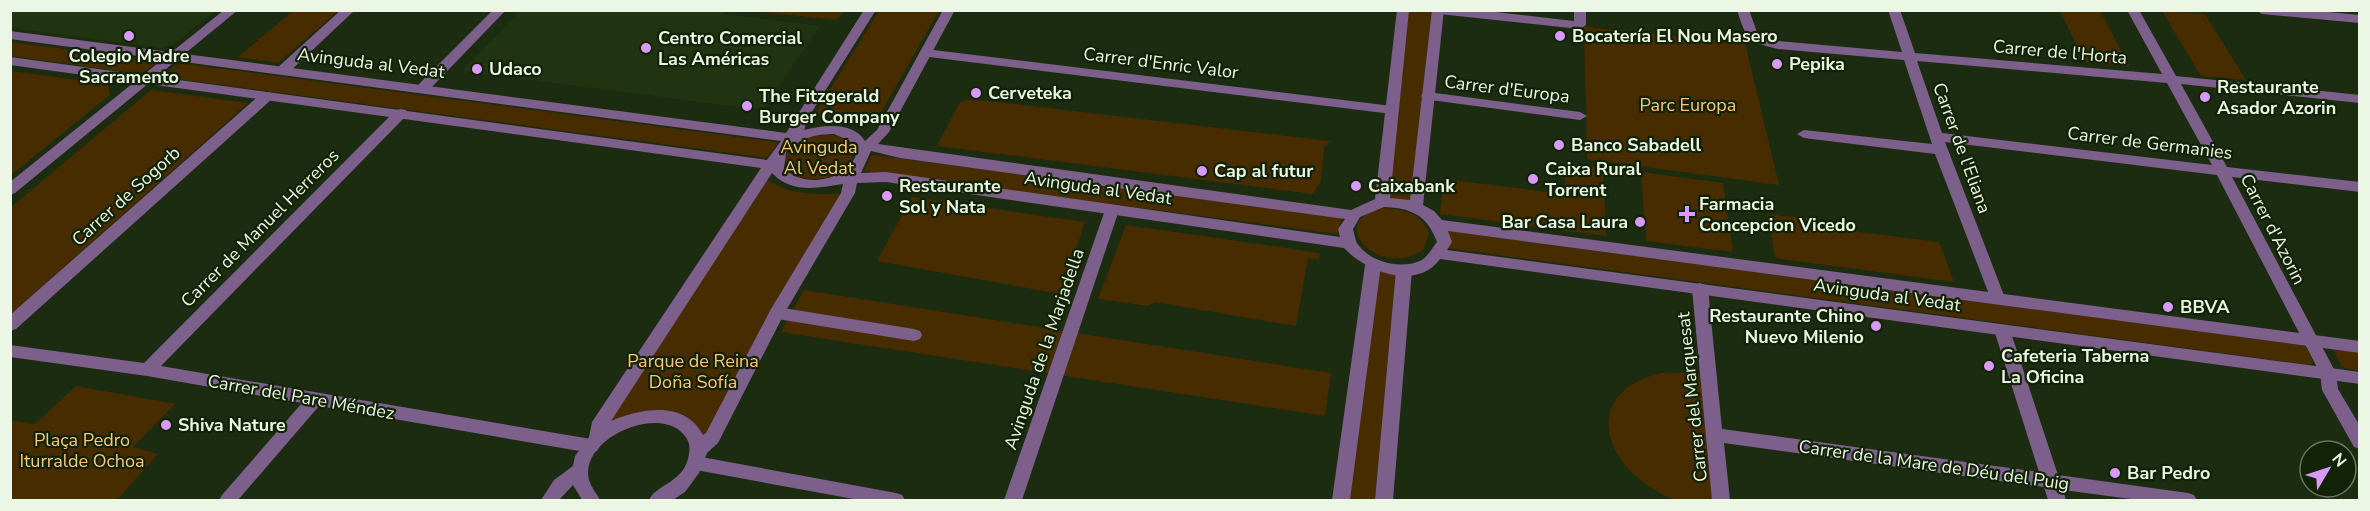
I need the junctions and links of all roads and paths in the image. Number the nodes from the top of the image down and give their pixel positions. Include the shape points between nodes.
1 (232, 10) edge
2 (349, 10) edge
3 (500, 10) edge
4 (870, 10) edge
5 (949, 10) edge
6 (1403, 10) edge
7 (1438, 10) edge
8 (1580, 10) edge
9 (1743, 10) edge
10 (1894, 10) edge
11 (2133, 10) edge
12 (2262, 10) edge
13 (2360, 19) edge
14 (10, 35) edge
15 (925, 53) junction
16 (176, 56) junction
17 (1908, 57) junction
18 (10, 61) edge
19 (282, 71) junction
20 (2170, 79) junction
21 (146, 80) junction
22 (422, 89) junction
23 (267, 96) junction
24 (1428, 96) junction
25 (2360, 99) edge
26 (1392, 110) junction
27 (401, 113) junction
28 (1580, 116) dead end
29 (1804, 134) dead end
30 (792, 139) junction
31 (1938, 144) junction
32 (864, 148) junction
33 (775, 163) junction
34 (2223, 172) junction
35 (849, 176) junction
36 (2360, 187) edge
37 (10, 190) edge
38 (1382, 202) junction
39 (1416, 207) junction
40 (1112, 210) junction
41 (1353, 215) junction
42 (1439, 225) junction
43 (1348, 243) junction
44 (1440, 254) junction
45 (1373, 265) junction
46 (1404, 270) junction
47 (1700, 289) junction
48 (1997, 298) junction
49 (777, 313) junction
50 (10, 325) edge
51 (2002, 330) junction
52 (914, 335) dead end
53 (2309, 340) junction
54 (2360, 347) edge
55 (10, 351) edge
56 (147, 370) junction
57 (2328, 373) junction
58 (2360, 378) edge
59 (315, 399) junction
60 (1716, 435) junction
61 (2360, 442) edge
62 (594, 443) junction
63 (697, 456) junction
64 (580, 470) junction
65 (2050, 480) junction
66 (667, 498) edge
67 (228, 501) edge
68 (550, 501) edge
69 (591, 501) edge
70 (896, 501) edge
71 (1013, 501) edge
72 (1341, 501) edge
73 (1384, 501) edge
74 (1721, 501) edge
75 (2057, 501) edge
76 (2188, 501) edge

1 - 16 street
2 - 19 street
3 - 22 street
4 - 30 street via 801,118
5 - 15 street
6 - 26 street
7 - 8 street via 1580,25
7 - 24 street
9 - 17 street, Carrer de l'Horta via 1747,27 1758,39 1778,45
10 - 17 street, Carrer de l'Eliana
11 - 20 street, Carrer d'Azorin
12 - 13 street
14 - 16 street, Avinguda al Vedat
15 - 26 street, Carrer d'Enric Valor
15 - 32 street via 884,128
16 - 19 street, Avinguda al Vedat
16 - 21 street
17 - 20 street, Carrer de l'Horta
17 - 31 street, Carrer de l'Eliana
18 - 21 street
19 - 22 street, Avinguda al Vedat
20 - 25 street, Carrer de l'Horta
20 - 34 street, Carrer d'Azorin
21 - 23 street
21 - 37 street
22 - 30 street, Avinguda al Vedat
23 - 27 street
23 - 50 street, Carrer de Sogorb
24 - 28 street, Carrer d'Europa
24 - 39 street
26 - 38 street
27 - 33 street
27 - 56 street, Carrer de Manuel Herreros
29 - 31 street, Carrer de Germanies
30 - 32 street via 810,132 836,130 856,138
30 - 33 street via 779,152
31 - 34 street, Carrer de Germanies
31 - 48 street, Carrer de l'Eliana
32 - 35 street via 862,161
32 - 41 street, Avinguda al Vedat
33 - 35 street via 780,174 800,185 814,186
33 - 62 street via 598,427
34 - 36 street, Carrer de Germanies
34 - 53 street, Carrer d'Azorin
35 - 40 street, Avinguda al Vedat via 886,177
35 - 49 street via 848,193
38 - 39 street
38 - 41 street
39 - 42 street via 1434,217
40 - 43 street, Avinguda al Vedat
40 - 71 street, Avinguda de la Marjadella
41 - 43 street via 1347,225
42 - 44 street via 1444,242
42 - 48 street, Avinguda al Vedat
43 - 45 street via 1357,255
44 - 46 street via 1427,265
44 - 47 street, Avinguda al Vedat
45 - 46 street
45 - 72 street
46 - 73 street
47 - 51 street, Avinguda al Vedat
47 - 60 street, Carrer del Marquesat
48 - 53 street, Avinguda al Vedat
49 - 52 street
49 - 63 street via 712,438
51 - 57 street, Avinguda al Vedat
51 - 65 street
53 - 54 street, Avinguda al Vedat
53 - 57 street
55 - 56 street, Carrer del Pare Méndez
56 - 59 street, Carrer del Pare Méndez
57 - 58 street, Avinguda al Vedat
57 - 61 street via 2330,390
59 - 62 street, Carrer del Pare Méndez
59 - 67 street
60 - 65 street, Carrer de la Mare de Déu del Puig
60 - 74 street, Carrer del Marquesat
62 - 63 street via 624,422 660,416 688,426 696,436
62 - 64 street
63 - 66 street via 687,480
63 - 70 street
64 - 68 street via 560,485
64 - 69 street via 582,491
65 - 75 street
65 - 76 street, Carrer de la Mare de Déu del Puig

